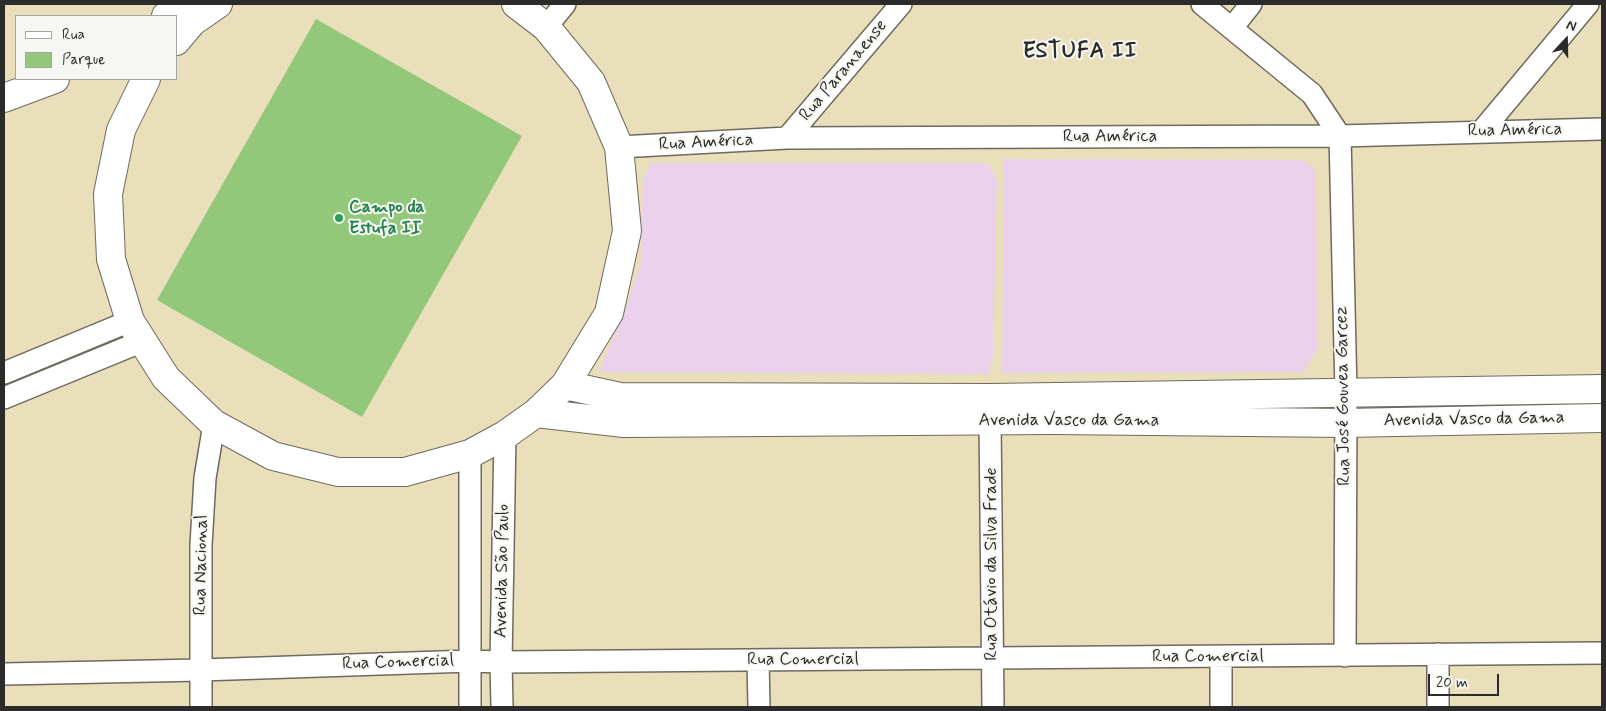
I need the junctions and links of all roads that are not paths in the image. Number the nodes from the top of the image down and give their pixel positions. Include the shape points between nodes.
1 (218, 4) edge
2 (516, 4) edge
3 (565, 4) edge
4 (901, 4) edge
5 (1202, 4) edge
6 (1251, 4) edge
7 (1588, 4) edge
8 (179, 18) edge
9 (546, 27) junction
10 (1232, 28) junction
11 (52, 80) edge
12 (146, 80) edge
13 (4, 98) edge
14 (1602, 129) edge
15 (1481, 132) junction
16 (1340, 136) junction
17 (787, 138) junction
18 (619, 148) junction
19 (136, 331) junction
20 (4, 373) edge
21 (565, 385) junction
22 (1602, 389) edge
23 (1346, 392) junction
24 (4, 398) edge
25 (1053, 408) junction
26 (536, 413) junction
27 (1602, 418) edge
28 (990, 420) junction
29 (1345, 422) junction
30 (214, 424) junction
31 (505, 435) junction
32 (470, 454) junction
33 (1602, 653) edge
34 (1438, 654) junction
35 (1221, 656) junction
36 (1345, 656) junction
37 (993, 658) junction
38 (758, 660) junction
39 (470, 661) junction
40 (501, 662) junction
41 (201, 670) junction
42 (4, 674) edge
43 (200, 707) edge
44 (470, 707) edge
45 (502, 707) edge
46 (759, 707) edge
47 (993, 707) edge
48 (1221, 707) edge
49 (1438, 707) edge

1 - 8 street
2 - 9 street
3 - 9 street
4 - 17 street, Rua Paranaense
5 - 10 street
6 - 10 street
7 - 15 street
9 - 18 street via 591,82
10 - 16 street via 1312,94
11 - 13 street
12 - 19 street via 121,130 108,194 111,259
14 - 15 street, Rua América
15 - 16 street, Rua América
16 - 17 street, Rua América
16 - 23 street, Rua José Gouvea Garcez
17 - 18 street, Rua América
18 - 21 street via 627,231 609,313
19 - 20 street
19 - 24 street
19 - 30 street via 166,378
21 - 25 street, Avenida Vasco da Gama via 620,397
21 - 26 street
22 - 23 street, Avenida Vasco da Gama
23 - 25 street, Avenida Vasco da Gama
23 - 29 street, Rua José Gouvea Garcez
25 - 28 street, Avenida Vasco da Gama
25 - 29 street, Avenida Vasco da Gama
26 - 28 street, Avenida Vasco da Gama via 624,423
26 - 31 street
27 - 29 street, Avenida Vasco da Gama
28 - 37 street, Rua Otávio da Silva Frade
29 - 36 street, Rua José Gouvea Garcez
30 - 32 street via 273,456 338,472 405,472
30 - 41 street, Rua Nacional via 205,478 201,545
31 - 32 street
31 - 40 street, Avenida São Paulo
32 - 39 street, Avenida São Paulo
33 - 34 street, Rua Comercial
34 - 36 street, Rua Comercial
34 - 49 street
35 - 36 street, Rua Comercial
35 - 37 street, Rua Comercial
35 - 48 street
37 - 38 street, Rua Comercial
37 - 47 street, Rua Otávio da Silva Frade
38 - 40 street, Rua Comercial
38 - 46 street
39 - 40 street, Rua Comercial
39 - 41 street, Rua Comercial
39 - 44 street, Avenida São Paulo
40 - 45 street, Avenida São Paulo
41 - 42 street, Rua Comercial
41 - 43 street, Rua Nacional

